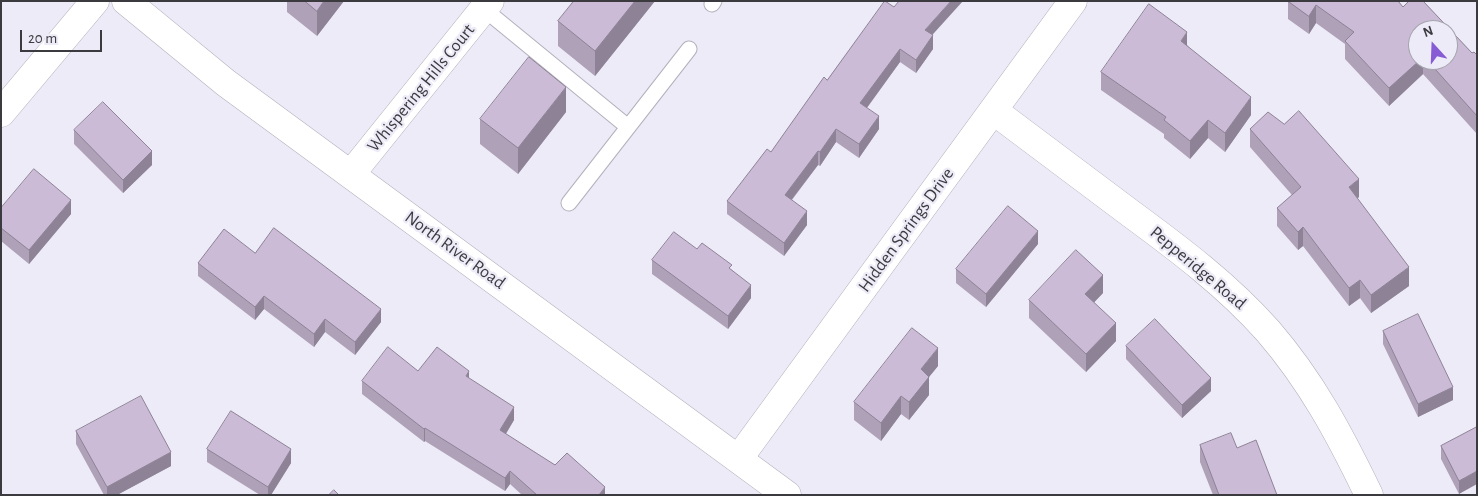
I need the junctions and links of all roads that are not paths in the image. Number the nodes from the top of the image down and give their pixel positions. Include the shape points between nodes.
1 (95, 1) edge
2 (126, 1) edge
3 (1073, 1) edge
4 (487, 5) edge
5 (688, 49) dead end
6 (994, 110) junction
7 (1, 113) edge
8 (628, 127) junction
9 (351, 174) junction
10 (569, 203) dead end
11 (739, 458) junction
12 (788, 495) edge
13 (1369, 495) edge

1 - 7 street
2 - 9 street, North River Road via 226,82
3 - 6 street, Hidden Springs Drive
4 - 8 lane
4 - 9 street, Whispering Hills Court
5 - 8 lane
6 - 11 street, Hidden Springs Drive
6 - 13 street, Pepperidge Road via 1197,262 1238,299 1298,368 1319,399
8 - 10 lane
9 - 11 street, North River Road
11 - 12 street, North River Road

